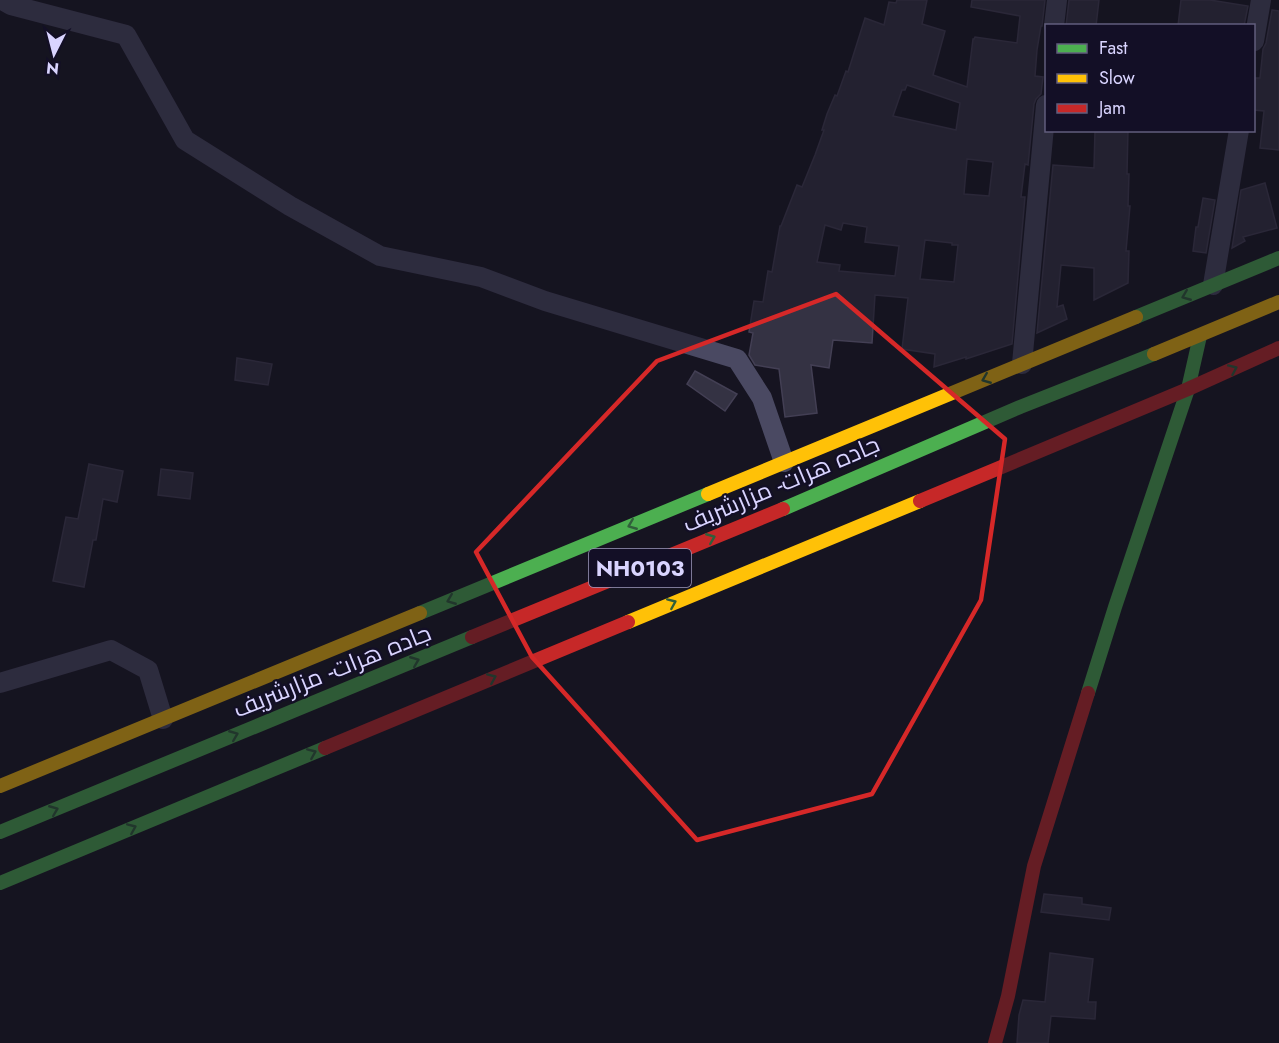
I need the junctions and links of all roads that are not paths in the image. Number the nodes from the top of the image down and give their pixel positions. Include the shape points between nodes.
1 (2, 0) edge
2 (1057, 0) edge
3 (1261, 0) edge
4 (1054, 24) edge
5 (1255, 35) edge
6 (1045, 126) edge
7 (1239, 132) edge
8 (1279, 258) edge
9 (1213, 285) junction
10 (1279, 302) edge
11 (1200, 336) junction
12 (1279, 348) edge
13 (1022, 364) junction
14 (1188, 389) junction
15 (784, 462) junction
16 (0, 683) edge
17 (163, 719) junction
18 (0, 786) edge
19 (0, 832) edge
20 (0, 883) edge
21 (995, 1043) edge

1 - 15 street via 126,35 185,140 290,206 380,256 481,278 737,359 762,398
2 - 4 street
3 - 5 street
6 - 13 street
7 - 9 street
8 - 9 main road, جاده هرات- مزارشریف
9 -> 13 main road, جاده هرات- مزارشریف
10 - 11 main road, جاده هرات- مزارشریف / NH0103
11 - 14 main road
19 -> 11 main road, جاده هرات- مزارشریف / NH0103 via 800,502 1020,407
14 -> 12 main road
13 -> 15 main road, جاده هرات- مزارشریف
20 -> 14 main road
14 - 21 main road via 1114,607 1034,866
15 -> 17 main road, جاده هرات- مزارشریف
16 - 17 street via 111,650 148,670
17 - 18 main road, جاده هرات- مزارشریف

